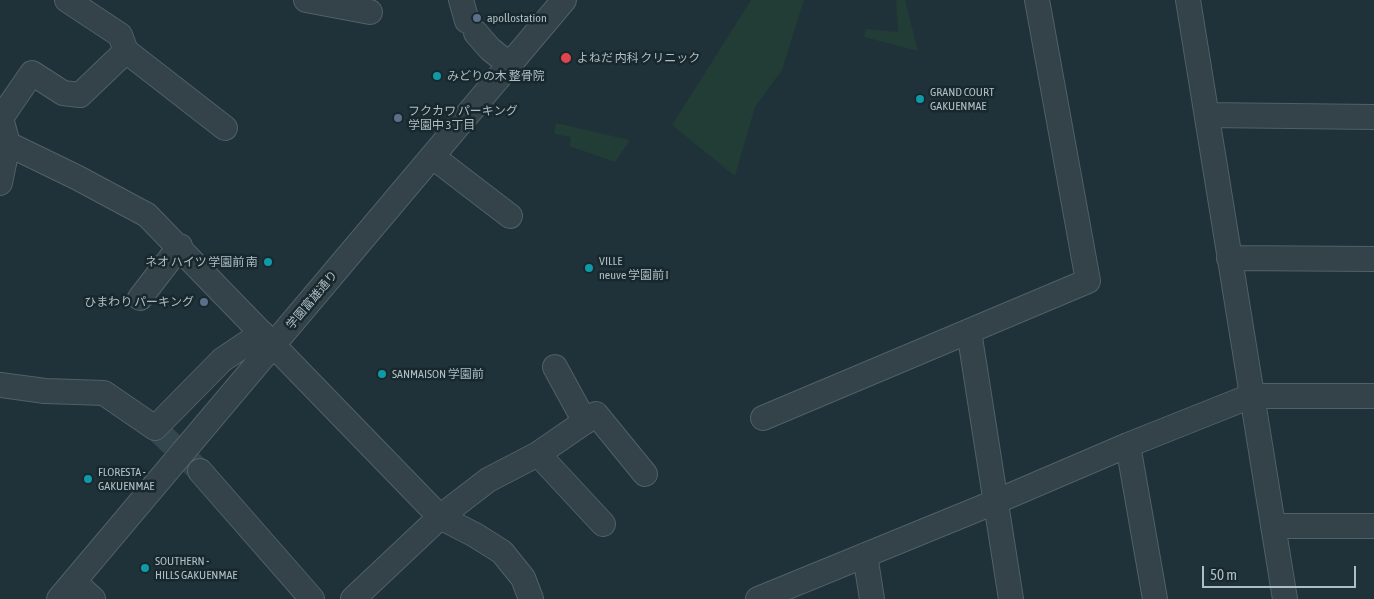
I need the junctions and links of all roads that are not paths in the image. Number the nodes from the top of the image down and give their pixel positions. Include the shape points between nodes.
1 (67, 0) edge
2 (306, 0) edge
3 (564, 0) edge
4 (1037, 0) edge
5 (1188, 0) edge
6 (370, 12) dead end
7 (468, 18) edge
8 (126, 51) junction
9 (510, 64) junction
10 (1207, 115) junction
11 (1374, 116) edge
12 (225, 128) dead end
13 (8, 144) junction
14 (433, 157) junction
15 (0, 183) edge
16 (510, 216) dead end
17 (180, 246) junction
18 (1229, 258) junction
19 (1374, 259) edge
20 (140, 298) dead end
21 (969, 332) junction
22 (268, 339) junction
23 (555, 366) dead end
24 (0, 385) edge
25 (1251, 396) junction
26 (1374, 396) edge
27 (763, 418) dead end
28 (585, 422) junction
29 (1128, 444) junction
30 (538, 454) junction
31 (200, 471) tunnel mouth
32 (645, 474) dead end
33 (995, 502) junction
34 (440, 517) junction
35 (603, 524) dead end
36 (1273, 526) junction
37 (1374, 526) edge
38 (865, 555) junction
39 (66, 590) edge
40 (93, 599) edge
41 (312, 599) edge
42 (353, 599) edge
43 (531, 599) edge
44 (758, 599) edge
45 (872, 599) edge
46 (1011, 599) edge
47 (1155, 599) edge
48 (1285, 599) edge

1 - 8 street via 120,34
2 - 6 street
3 - 9 street, 学園富雄通り
4 - 21 street via 1088,282
5 - 10 street
7 - 9 street via 490,49
8 - 12 street
8 - 13 street via 80,95 63,92 32,73 1,118
9 - 14 street, 学園富雄通り
10 - 11 street
10 - 18 street
13 - 15 street
13 - 17 street via 147,215
14 - 16 street
14 - 22 street, 学園富雄通り
17 - 20 street
17 - 22 street
18 - 19 street
18 - 25 street
21 - 27 street
21 - 33 street
22 - 24 street via 222,360 155,428 104,393 45,392
22 - 34 street
22 - 39 street, 学園富雄通り
23 - 28 street
25 - 26 street
25 - 29 street
25 - 36 street
28 - 30 street
28 - 32 street via 596,414
29 - 33 street
29 - 47 street
30 - 34 street via 488,480
30 - 35 street
31 - 41 street
33 - 38 street
33 - 46 street
34 - 42 street
34 - 43 street via 502,552 522,578
36 - 37 street
36 - 48 street
38 - 44 street
38 - 45 street
39 - 40 street

